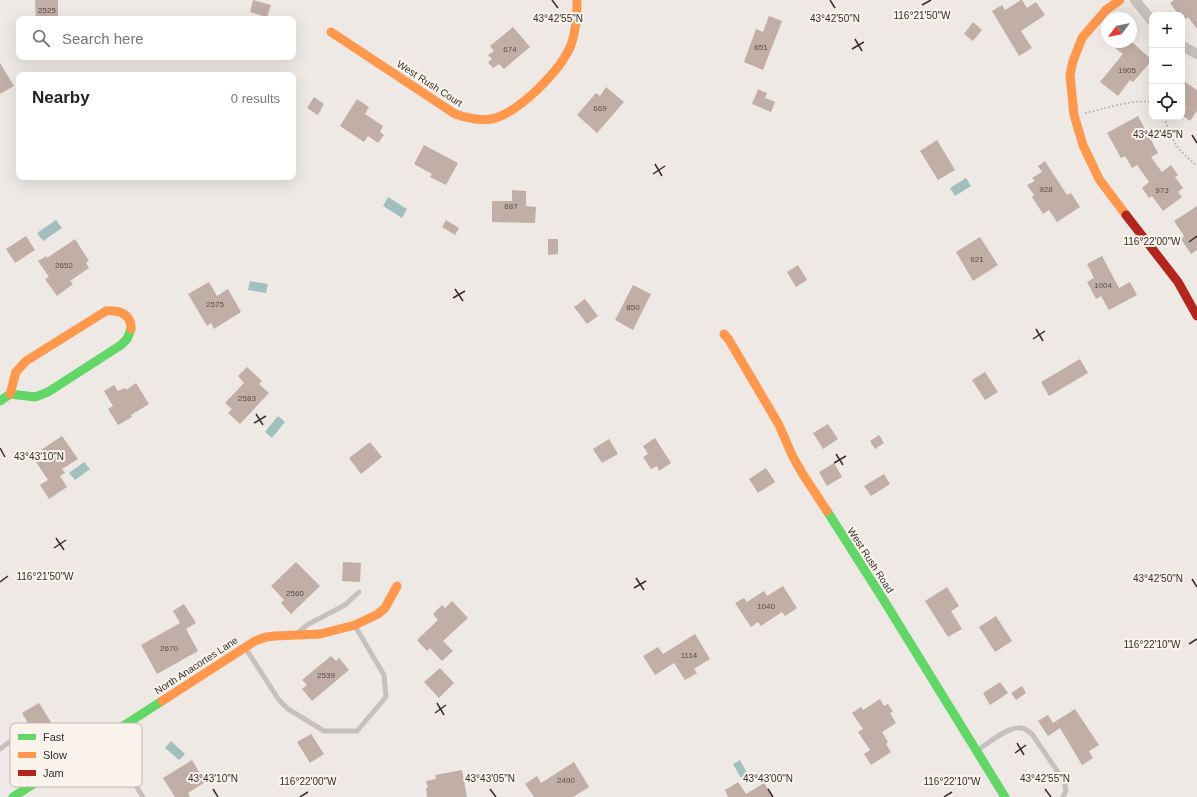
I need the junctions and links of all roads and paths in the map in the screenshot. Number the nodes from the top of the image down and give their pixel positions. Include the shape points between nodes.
1 (577, 0) edge
2 (1120, 0) edge
3 (1134, 0) edge
4 (1149, 18) edge
5 (331, 32) dead end
6 (1185, 48) edge
7 (1197, 54) edge
8 (1149, 103) edge
9 (1082, 113) dead end
10 (1165, 120) edge
11 (1197, 166) edge
12 (1197, 316) edge
13 (724, 334) dead end
14 (10, 394) junction
15 (0, 401) edge
16 (397, 586) dead end
17 (358, 592) dead end
18 (355, 625) junction
19 (295, 636) junction
20 (245, 646) junction
21 (127, 723) edge
22 (10, 742) edge
23 (0, 749) edge
24 (976, 751) junction
25 (28, 787) edge
26 (136, 787) edge
27 (13, 797) edge
28 (142, 797) edge
29 (1005, 797) edge
30 (1063, 797) edge

1 - 5 street, West Rush Court via 575,30 563,62 538,90 513,109 492,119 471,119 455,114
2 - 12 street via 1106,10 1082,38 1070,75 1074,115 1083,145 1099,179 1178,282
3 - 4 street
6 - 7 street
8 - 9 path via 1138,102
10 - 11 path via 1175,144
13 - 24 street, West Rush Road via 779,425 802,473
14 - 14 street via 35,398 121,345 131,332 128,317 115,309 106,310 26,361 16,372
14 - 15 street
16 - 18 street, North Anacortes Lane via 382,611
17 - 19 lane via 345,605 307,625
18 - 19 street, North Anacortes Lane via 320,634
18 - 20 lane via 384,675 386,697 357,731 324,731 288,709 279,700
19 - 20 street, North Anacortes Lane via 266,637
20 - 21 street, North Anacortes Lane
22 - 23 lane
24 - 29 street, West Rush Road
24 - 30 lane via 1008,731 1026,729 1064,781 1066,790
25 - 27 street, North Anacortes Lane
26 - 28 lane

